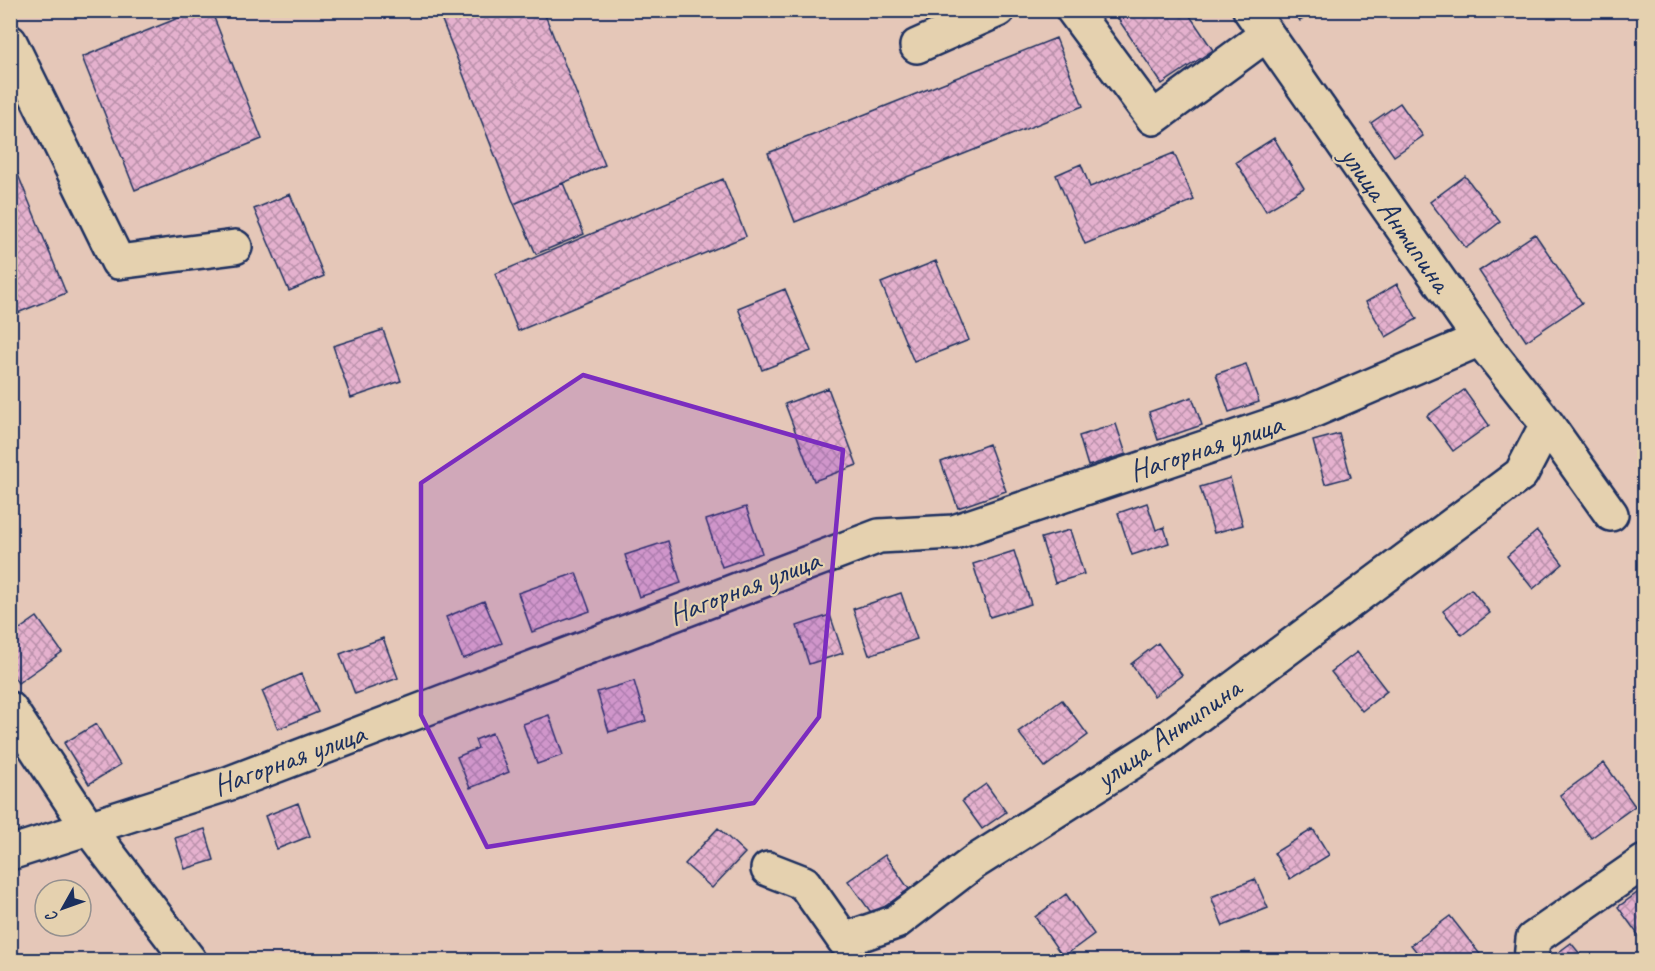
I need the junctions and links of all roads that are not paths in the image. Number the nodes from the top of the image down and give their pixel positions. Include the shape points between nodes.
1 (998, 10) edge
2 (1073, 10) edge
3 (1258, 22) edge
4 (10, 42) edge
5 (917, 46) dead end
6 (234, 247) dead end
7 (1480, 339) junction
8 (1546, 424) junction
9 (1611, 514) dead end
10 (10, 709) edge
11 (88, 827) junction
12 (10, 853) edge
13 (1644, 862) edge
14 (768, 868) dead end
15 (189, 960) edge
16 (1531, 960) edge

1 - 5 street
2 - 3 street via 1153,118
3 - 7 street, улица Антипина
4 - 6 street via 118,262
7 - 8 street, улица Антипина
7 - 11 street, Нагорная улица via 1305,414 954,532 879,536 230,783
8 - 9 street, улица Антипина
8 - 14 street, улица Антипина via 1521,474 1154,748 973,863 896,922 844,940 804,883
10 - 11 street
11 - 12 street, Нагорная улица
11 - 15 street
13 - 16 street via 1533,939

